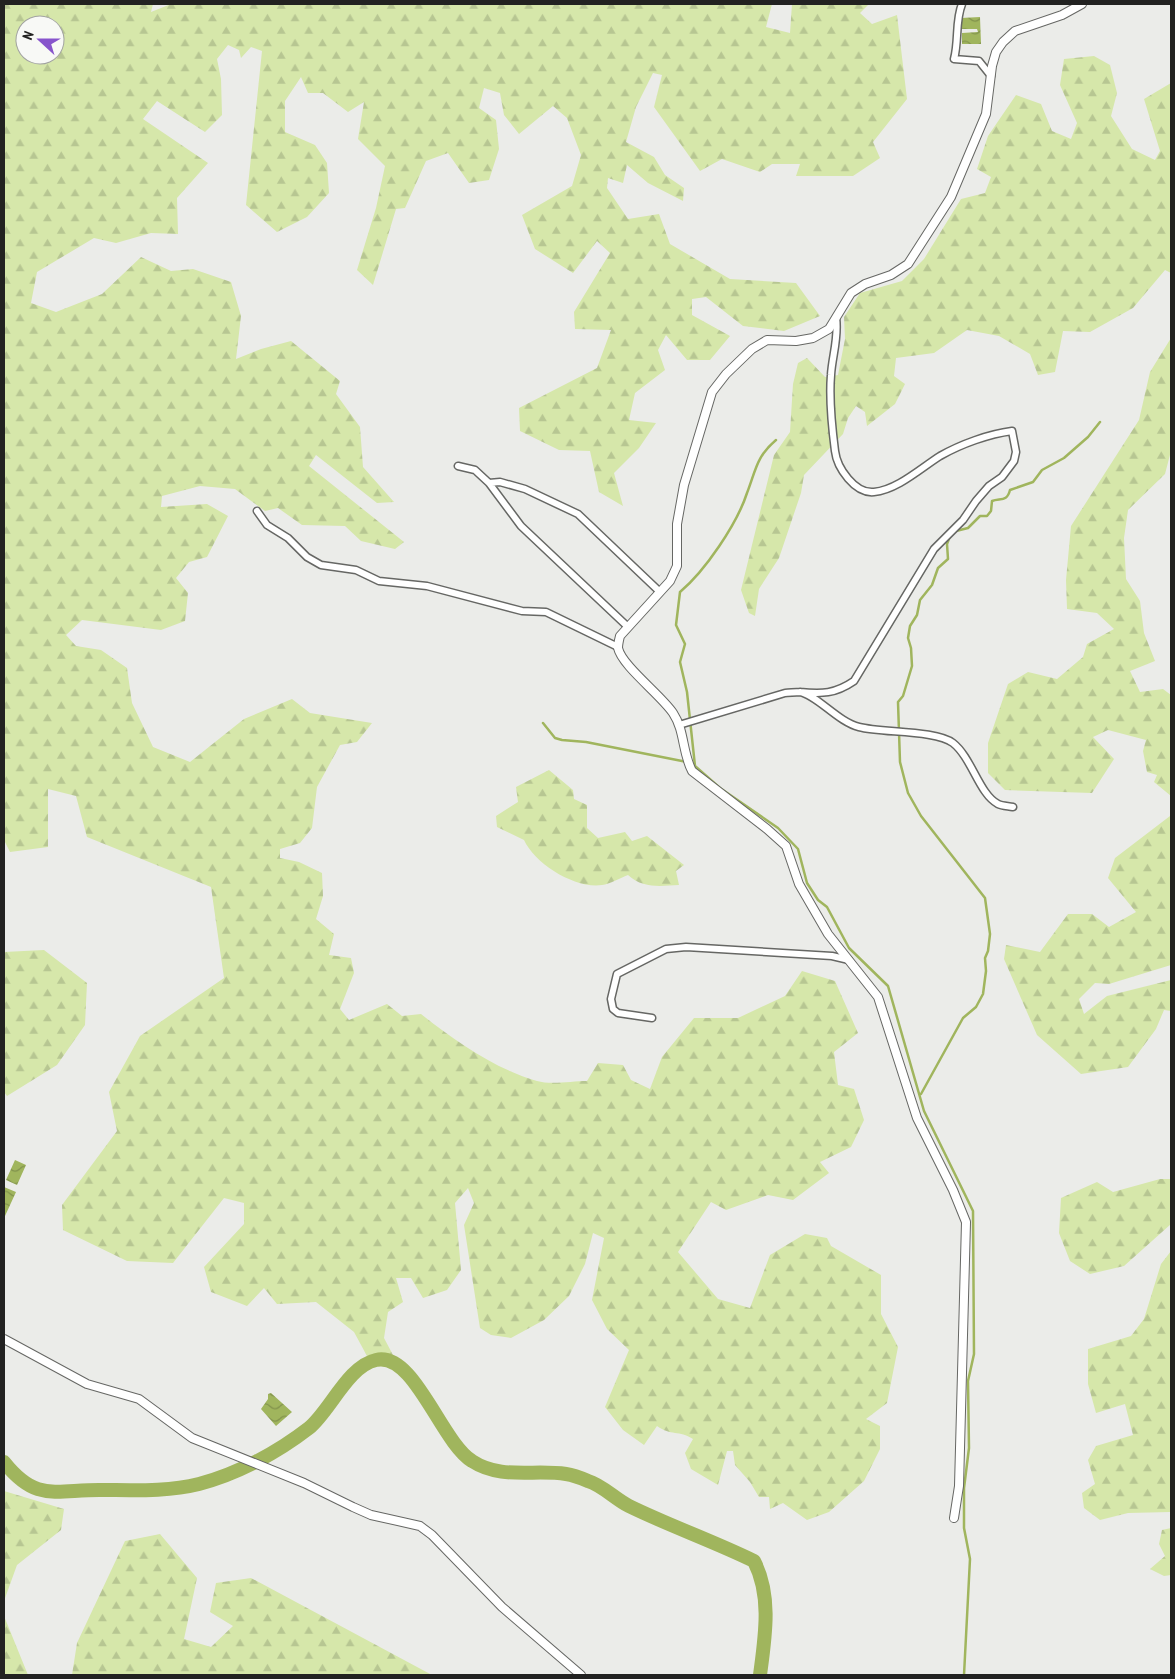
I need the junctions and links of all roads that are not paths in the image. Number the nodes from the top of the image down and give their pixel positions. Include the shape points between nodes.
1 (962, 4) edge
2 (1082, 4) edge
3 (991, 76) junction
4 (836, 318) junction
5 (458, 466) dead end
6 (489, 483) junction
7 (257, 511) dead end
8 (660, 592) junction
9 (628, 627) junction
10 (618, 647) junction
11 (800, 692) junction
12 (679, 725) junction
13 (1013, 807) dead end
14 (850, 960) junction
15 (652, 1018) dead end
16 (4, 1339) edge
17 (954, 1518) dead end
18 (581, 1675) edge

1 - 3 street via 958,13 954,59 979,60
2 - 3 street via 1062,16 1015,31 996,52
3 - 4 street via 986,114 951,197 929,234 908,264 851,293
4 - 8 street via 829,329 814,338 796,342 767,340 760,344 726,374 712,392 684,484 677,524 677,566 670,582
4 - 11 street via 837,334 830,377 835,453 840,469 858,488 871,493 884,490 943,454 997,433 1012,431 1016,452 1014,461 1002,477 989,486 963,520 934,549 854,681 840,690 820,694
5 - 6 street via 475,470
6 - 8 street via 500,482 525,489 578,514
6 - 9 street via 521,526
7 - 10 street via 267,525 321,565 356,570 378,581 427,586 522,612 546,612
8 - 9 street
9 - 10 street via 620,636
10 - 12 street
11 - 12 street via 784,693
11 - 13 street via 851,724 952,742 968,759 988,796 998,804
12 - 14 street via 692,771 768,828 786,846 799,884 828,934
14 - 15 street via 812,954 686,947 666,949 616,974 611,999 613,1010
14 - 17 street via 878,998 917,1118 966,1222 959,1486
16 - 18 street via 87,1384 139,1399 192,1438 371,1514 420,1526 502,1607

